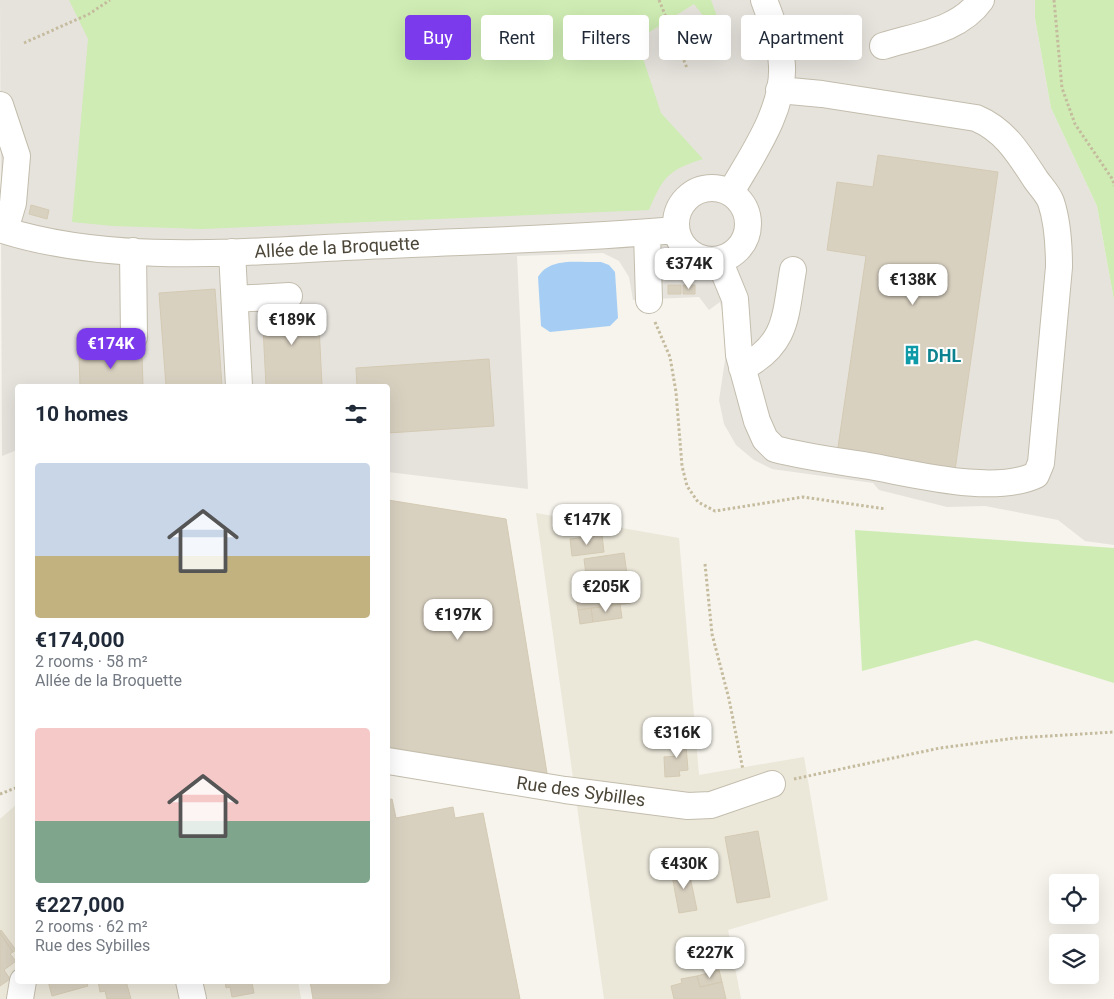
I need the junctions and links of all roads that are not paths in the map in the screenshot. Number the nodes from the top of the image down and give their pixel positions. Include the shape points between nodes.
1 (764, 0) edge
2 (981, 0) edge
3 (883, 46) dead end
4 (779, 90) junction
5 (0, 105) edge
6 (730, 192) junction
7 (3, 230) edge
8 (676, 230) junction
9 (647, 233) junction
10 (134, 251) junction
11 (232, 252) junction
12 (719, 260) junction
13 (793, 270) dead end
14 (289, 296) dead end
15 (235, 299) junction
16 (649, 300) road end
17 (134, 337) dead end
18 (742, 368) junction
19 (239, 384) edge
20 (390, 761) edge
21 (772, 784) road end
22 (22, 984) edge
23 (190, 984) edge
24 (20, 999) edge
25 (193, 999) edge

1 - 4 street via 778,38 782,67
2 - 3 street via 972,13 955,24
4 - 6 street via 768,125
4 - 18 street via 976,118 1004,134 1017,151 1050,201 1059,237 1041,462 1036,475 1025,480 982,483 775,449 764,439 757,422
5 - 7 street via 17,156 13,203
6 - 8 street via 719,188 695,191 679,208
6 - 12 street via 747,211 749,224 741,247 731,256
7 - 10 street, Allée de la Broquette via 72,247
8 - 9 street, Allée de la Broquette
8 - 12 street via 687,250 707,260
9 - 11 street, Allée de la Broquette
9 - 16 street
10 - 11 street, Allée de la Broquette
10 - 17 street
11 - 15 street
12 - 18 street via 735,298 736,336
13 - 18 street via 785,319 778,339 759,359
14 - 15 street
15 - 19 street
20 - 21 street, Rue des Sybilles via 688,806 711,804
22 - 24 street
23 - 25 street

